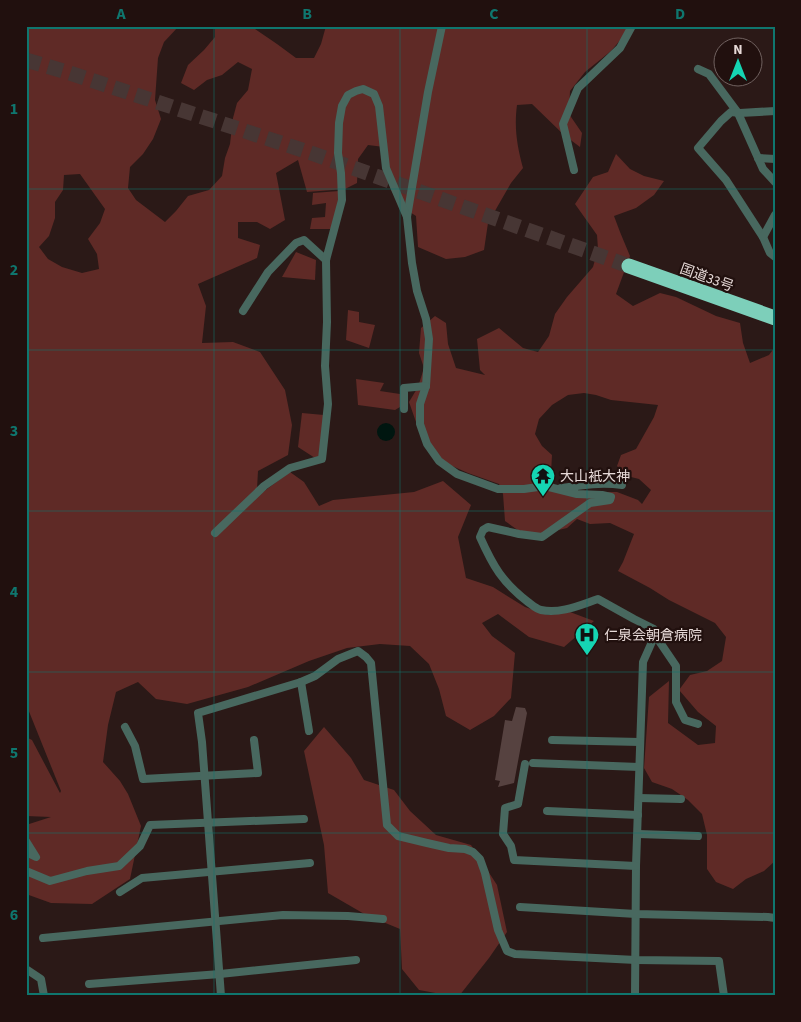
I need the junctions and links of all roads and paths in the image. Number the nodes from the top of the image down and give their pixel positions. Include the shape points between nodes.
1 (442, 26) edge
2 (632, 26) edge
3 (698, 69) dead end
4 (775, 111) edge
5 (738, 113) junction
6 (758, 158) junction
7 (775, 159) edge
8 (574, 170) dead end
9 (775, 182) edge
10 (775, 215) edge
11 (407, 217) junction
12 (763, 237) junction
13 (775, 257) edge
14 (326, 260) junction
15 (629, 266) tunnel mouth
16 (243, 311) dead end
17 (775, 318) edge
18 (426, 386) junction
19 (404, 409) dead end
20 (622, 485) dead end
21 (557, 489) junction
22 (215, 533) dead end
23 (655, 635) junction
24 (301, 682) junction
25 (698, 724) dead end
26 (125, 727) dead end
27 (309, 731) dead end
28 (254, 740) dead end
29 (552, 740) dead end
30 (640, 742) junction
31 (639, 767) junction
32 (204, 776) junction
33 (638, 798) junction
34 (681, 799) dead end
35 (547, 811) dead end
36 (638, 815) junction
37 (304, 819) dead end
38 (208, 822) junction
39 (638, 834) junction
40 (698, 836) dead end
41 (26, 841) edge
42 (26, 852) edge
43 (310, 863) dead end
44 (636, 866) junction
45 (26, 872) edge
46 (212, 872) junction
47 (120, 892) dead end
48 (520, 907) dead end
49 (636, 914) junction
50 (775, 918) edge
51 (383, 919) dead end
52 (215, 922) junction
53 (43, 938) dead end
54 (356, 960) dead end
55 (636, 960) junction
56 (26, 969) edge
57 (220, 974) junction
58 (89, 984) dead end
59 (44, 996) edge
60 (221, 996) edge
61 (635, 996) edge
62 (724, 996) edge

1 - 11 street
2 - 8 street via 620,48 578,88 562,124
3 - 5 street via 708,74
4 - 5 street
5 - 6 street
5 - 12 street via 731,112 698,148 726,180
6 - 7 street
6 - 9 street
10 - 12 street
11 - 14 street via 386,168 379,106 374,94 363,89 356,91 342,106 338,153 342,200
11 - 18 street via 417,291 429,339
12 - 13 street
14 - 16 street via 304,240 296,243 268,272
14 - 22 street via 328,404 322,459 290,468 264,486
15 - 17 highway, 国道33号
18 - 19 street via 404,388
18 - 21 street via 420,404 420,424 427,444 439,460 457,474 498,489 545,486
20 - 21 street via 608,483
21 - 23 street via 611,497 610,500 590,503 542,537 488,527 483,530 480,537 497,571 514,591 539,610 567,609 598,599 654,629
23 - 25 street via 676,666 676,702 686,720
23 - 30 street via 642,662
24 - 27 street
24 - 32 street via 198,713
24 - 55 street via 358,651 371,663 386,825 398,836 465,849 480,859 498,930 508,951 515,954
26 - 32 street via 135,746 143,779
28 - 32 street via 258,773
29 - 30 street
30 - 31 street
31 - 33 street
31 - 44 street via 529,763 518,804 505,808 503,834 511,846 514,860
32 - 38 street
33 - 34 street
33 - 36 street
35 - 36 street
36 - 39 street
37 - 38 street
38 - 45 street via 150,825 140,846 119,866 50,881
38 - 46 street
39 - 40 street
39 - 44 street
41 - 42 street via 36,857
43 - 46 street
44 - 49 street
46 - 47 street via 142,878
46 - 52 street
48 - 49 street
49 - 50 street
49 - 55 street
51 - 52 street via 283,915
52 - 53 street
52 - 57 street
54 - 57 street
55 - 61 street
55 - 62 street via 720,961
56 - 59 street via 41,979
57 - 58 street
57 - 60 street

